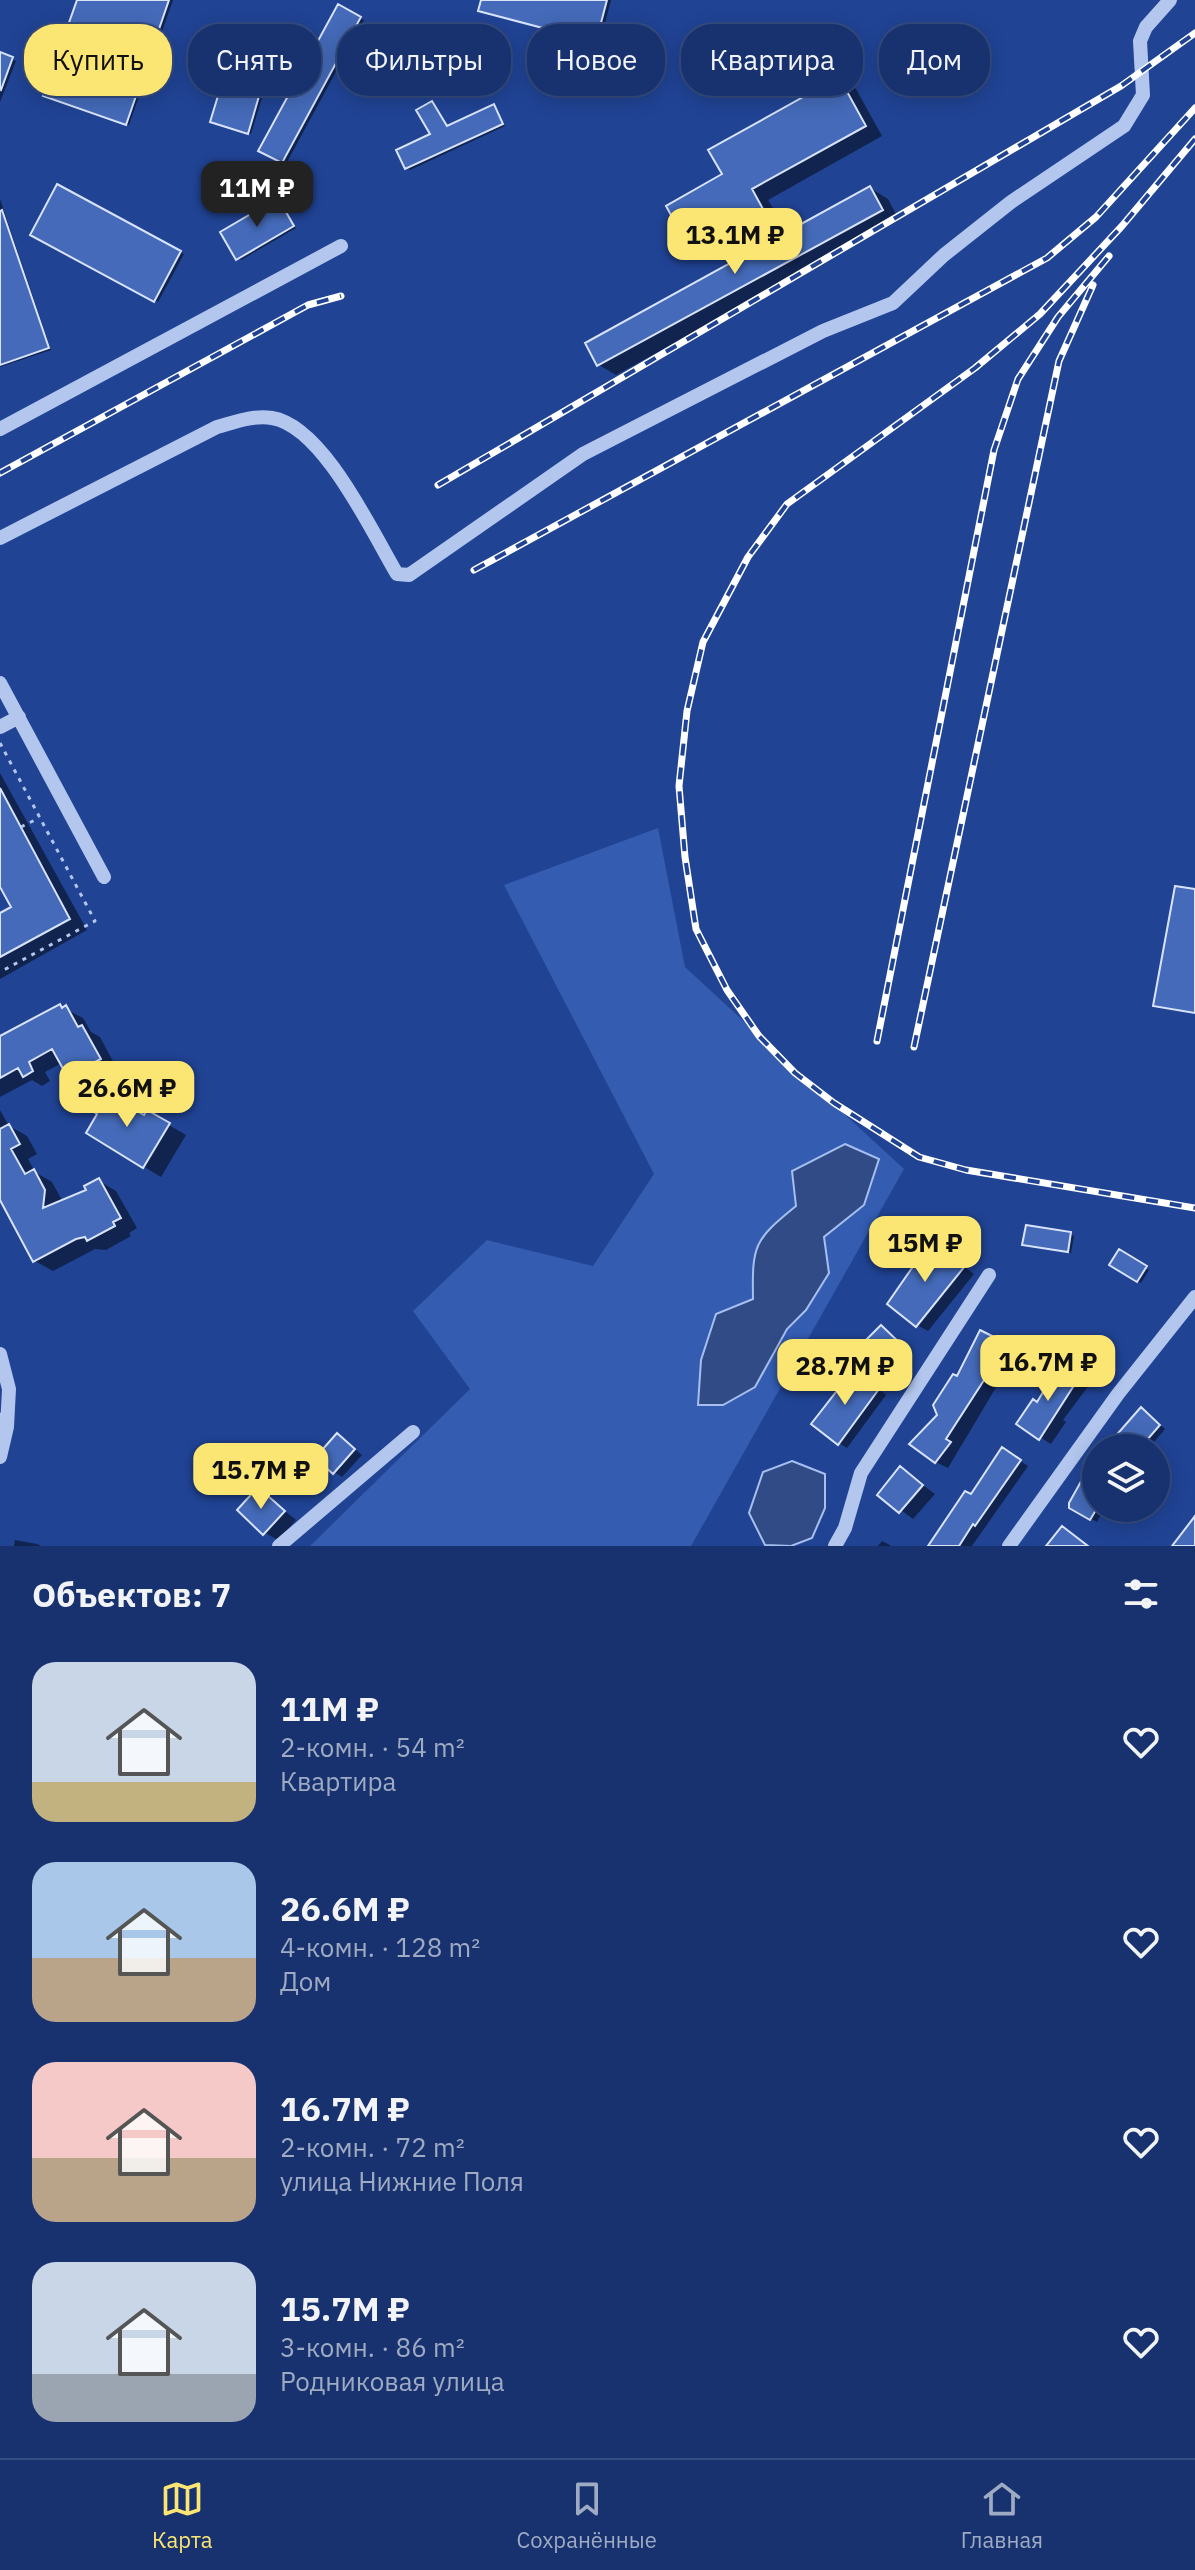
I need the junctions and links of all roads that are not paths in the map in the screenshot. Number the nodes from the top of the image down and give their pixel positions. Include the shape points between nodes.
1 (1170, 0) edge
2 (341, 246) dead end
3 (0, 429) edge
4 (0, 538) edge
5 (0, 683) edge
6 (19, 717) junction
7 (0, 727) edge
8 (104, 877) dead end
9 (989, 1275) dead end
10 (1195, 1297) edge
11 (0, 1354) edge
12 (3, 1420) edge
13 (413, 1432) dead end
14 (0, 1458) edge
15 (279, 1546) edge
16 (835, 1546) edge
17 (1009, 1546) edge

1 - 4 street via 1140,41 1143,95 1124,126 1011,202 893,303 823,331 583,454 409,575 397,574 315,445 296,427 273,418 247,418 217,427
2 - 3 street
5 - 6 street
6 - 7 street
6 - 8 street
9 - 16 street via 861,1473
10 - 17 street
11 - 12 street via 9,1389
12 - 14 street
13 - 15 street

